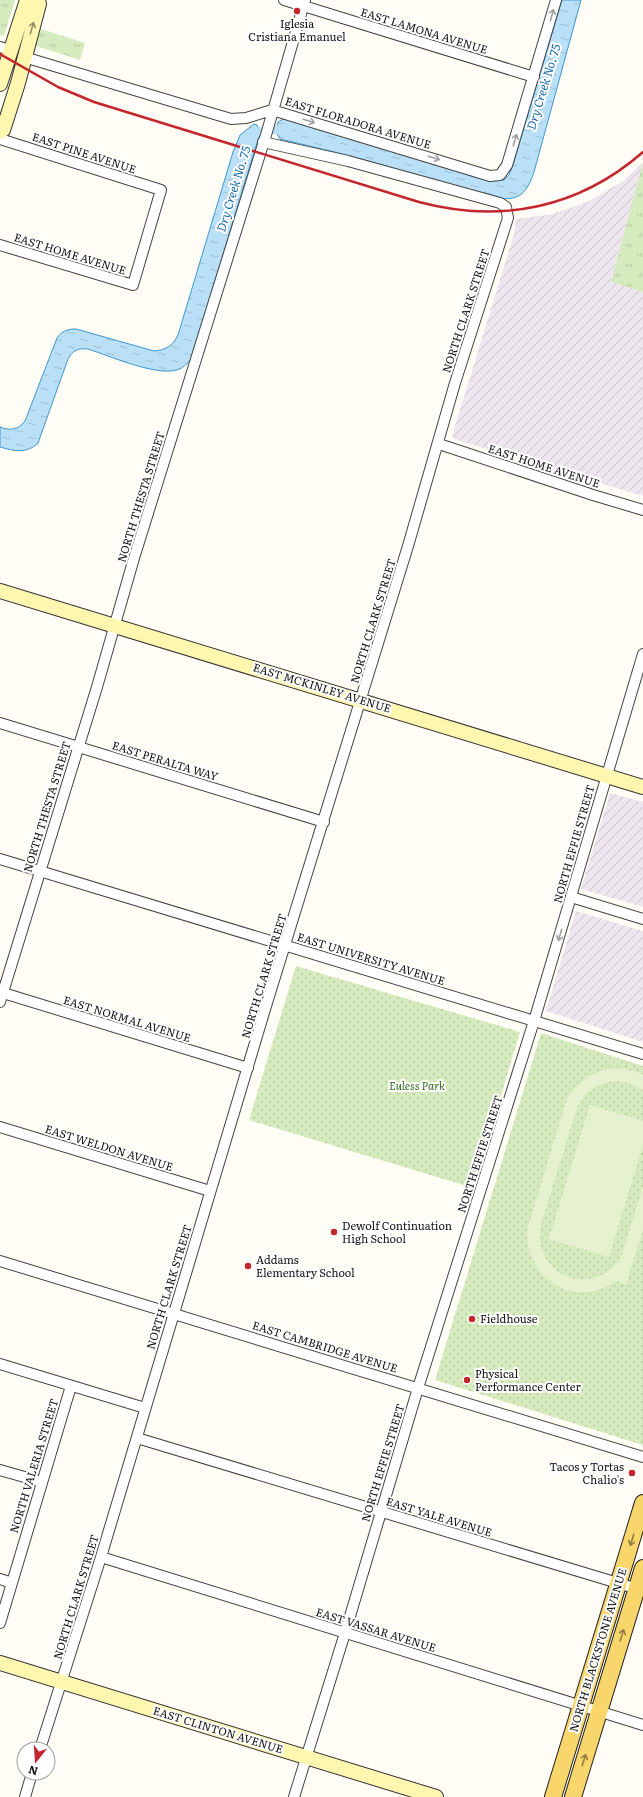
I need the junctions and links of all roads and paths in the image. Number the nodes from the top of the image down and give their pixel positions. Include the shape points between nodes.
1 (27, 0) edge
2 (38, 0) edge
3 (284, 0) edge
4 (556, 0) edge
5 (304, 3) edge
6 (5, 48) edge
7 (24, 57) junction
8 (534, 78) junction
9 (0, 83) edge
10 (272, 110) junction
11 (1, 134) edge
12 (264, 138) junction
13 (0, 245) edge
14 (133, 285) joint
15 (438, 444) junction
16 (643, 510) edge
17 (0, 591) edge
18 (115, 626) junction
19 (643, 654) edge
20 (361, 700) junction
21 (0, 723) edge
22 (77, 747) junction
23 (606, 776) junction
24 (643, 787) edge
25 (324, 822) junction
26 (0, 859) edge
27 (40, 871) junction
28 (571, 897) junction
29 (643, 919) edge
30 (286, 946) junction
31 (1, 996) edge
32 (534, 1021) junction
33 (643, 1054) edge
34 (248, 1068) junction
35 (0, 1127) edge
36 (210, 1191) junction
37 (0, 1260) edge
38 (173, 1314) junction
39 (0, 1364) edge
40 (71, 1386) junction
41 (418, 1388) junction
42 (145, 1408) junction
43 (137, 1438) junction
44 (643, 1457) edge
45 (0, 1470) edge
46 (42, 1482) junction
47 (643, 1503) edge
48 (381, 1511) junction
49 (102, 1557) junction
50 (643, 1568) edge
51 (0, 1579) edge
52 (12, 1583) junction
53 (618, 1584) junction
54 (640, 1590) edge
55 (0, 1623) edge
56 (345, 1633) junction
57 (0, 1663) edge
58 (62, 1682) junction
59 (581, 1707) junction
60 (599, 1712) junction
61 (643, 1725) edge
62 (43, 1741) edge
63 (306, 1757) junction
64 (30, 1781) edge
65 (25, 1797) edge
66 (294, 1797) edge
67 (436, 1797) edge
68 (553, 1797) edge
69 (573, 1797) edge

1 - 6 main road
7 -> 2 main road
3 - 5 street, EAST LAMONA AVENUE
8 -> 4 street
5 - 8 street, EAST LAMONA AVENUE
5 - 10 street, NORTH THESTA STREET
6 - 9 main road
6 - 11 main road via 16,54 18,64 7,99
7 - 10 street, EAST FLORADORA AVENUE via 231,119 246,118
7 - 11 main road
10 -> 8 street, EAST FLORADORA AVENUE via 490,176 500,175 507,165
10 - 12 street, NORTH THESTA STREET
11 - 14 street, EAST PINE AVENUE via 161,190
12 - 15 street, NORTH CLARK STREET via 503,204 508,211
12 - 18 street, NORTH THESTA STREET
13 - 14 street, EAST HOME AVENUE
15 - 16 street, EAST HOME AVENUE
15 - 20 street, NORTH CLARK STREET
17 - 18 main road, EAST MCKINLEY AVENUE
18 - 20 main road, EAST MCKINLEY AVENUE
18 - 22 street, NORTH THESTA STREET
19 - 23 street, NORTH EFFIE STREET
20 - 23 main road, EAST MCKINLEY AVENUE
20 - 25 street, NORTH CLARK STREET
21 - 22 street, EAST PERALTA WAY
22 - 25 street, EAST PERALTA WAY
22 - 27 street, NORTH THESTA STREET
23 - 24 main road, EAST MCKINLEY AVENUE
23 - 28 street, NORTH EFFIE STREET
25 - 30 street, NORTH CLARK STREET
26 - 27 street, EAST UNIVERSITY AVENUE
27 - 30 street, EAST UNIVERSITY AVENUE
27 - 31 street, NORTH THESTA STREET
28 - 29 street
28 -> 32 street, NORTH EFFIE STREET
30 - 32 street, EAST UNIVERSITY AVENUE
30 - 34 street, NORTH CLARK STREET
31 - 34 street, EAST NORMAL AVENUE
32 - 33 street, EAST UNIVERSITY AVENUE
32 - 41 street, NORTH EFFIE STREET
34 - 36 street, NORTH CLARK STREET
35 - 36 street, EAST WELDON AVENUE
36 - 38 street, NORTH CLARK STREET
37 - 38 street, EAST CAMBRIDGE AVENUE
38 - 41 street, EAST CAMBRIDGE AVENUE
38 - 42 street, NORTH CLARK STREET
39 - 40 street
40 - 42 street
40 - 46 street, NORTH VALERIA STREET
41 - 44 street, EAST CAMBRIDGE AVENUE
41 - 48 street, NORTH EFFIE STREET
42 - 43 street, NORTH CLARK STREET
43 - 48 street, EAST YALE AVENUE
43 - 49 street, NORTH CLARK STREET
45 - 46 street
46 - 52 street, NORTH VALERIA STREET
47 -> 53 main road, NORTH BLACKSTONE AVENUE
48 - 53 street, EAST YALE AVENUE
48 - 56 street, NORTH EFFIE STREET
49 - 56 street, EAST VASSAR AVENUE
49 - 58 street, NORTH CLARK STREET
50 - 54 main road, NORTH BLACKSTONE AVENUE
51 - 52 street
52 - 55 street, NORTH VALERIA STREET
53 - 54 street, EAST YALE AVENUE
53 - 59 main road, NORTH BLACKSTONE AVENUE
60 -> 54 main road, NORTH BLACKSTONE AVENUE
56 - 59 street, EAST VASSAR AVENUE
56 - 63 street, NORTH EFFIE STREET
57 - 58 main road, EAST CLINTON AVENUE
58 - 62 street, NORTH CLARK STREET
58 - 63 main road, EAST CLINTON AVENUE
59 - 60 street, EAST VASSAR AVENUE
59 - 68 main road, NORTH BLACKSTONE AVENUE
60 - 61 street, EAST VASSAR AVENUE
69 -> 60 main road, NORTH BLACKSTONE AVENUE
63 - 66 street, NORTH EFFIE STREET
63 - 67 main road, EAST CLINTON AVENUE
64 - 65 street

